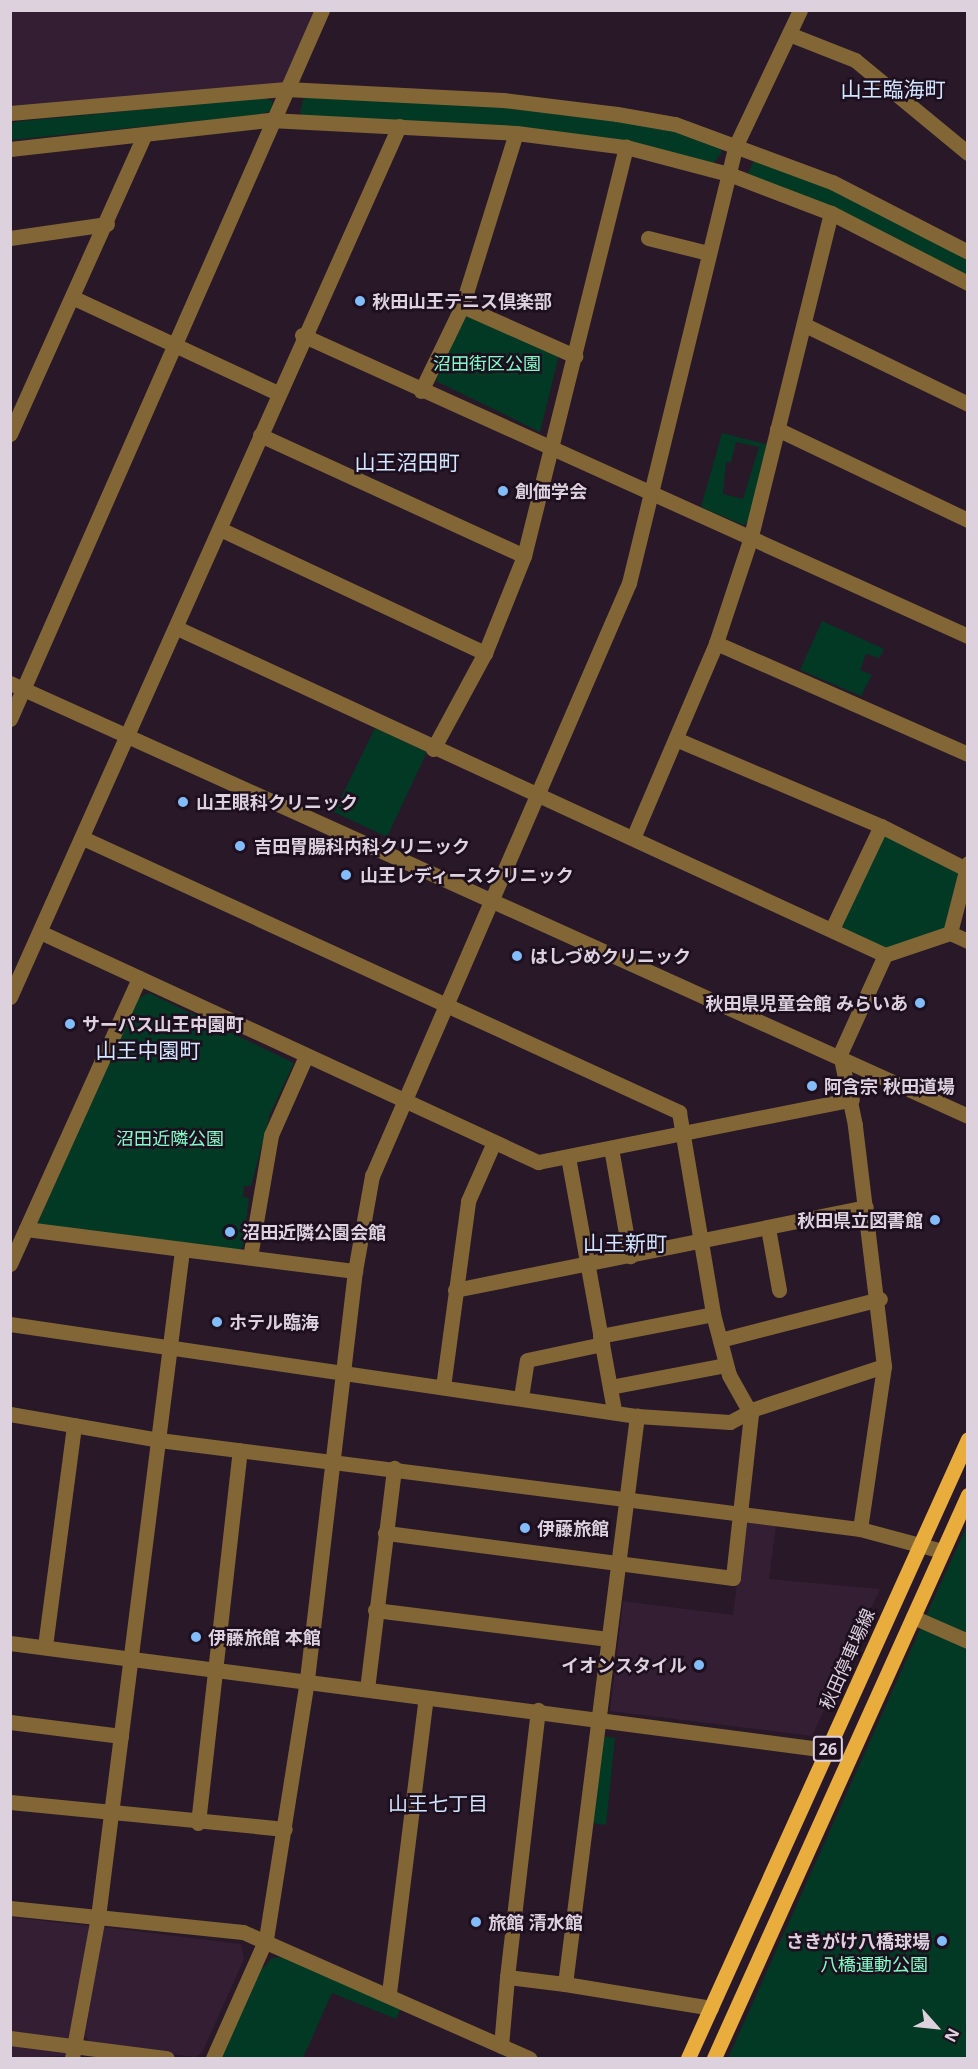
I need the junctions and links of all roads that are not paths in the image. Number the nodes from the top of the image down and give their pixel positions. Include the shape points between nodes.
1 (322, 10) edge
2 (800, 10) edge
3 (789, 34) junction
4 (286, 89) junction
5 (10, 113) edge
6 (270, 120) junction
7 (399, 126) junction
8 (516, 133) junction
9 (145, 134) junction
10 (736, 146) junction
11 (626, 147) junction
12 (10, 148) edge
13 (968, 153) edge
14 (729, 174) junction
15 (831, 213) junction
16 (107, 224) junction
17 (10, 238) edge
18 (648, 238) dead end
19 (968, 252) edge
20 (708, 253) junction
21 (968, 283) edge
22 (74, 298) junction
23 (462, 306) junction
24 (807, 326) junction
25 (302, 335) junction
26 (174, 343) junction
27 (575, 356) junction
28 (421, 391) junction
29 (278, 393) junction
30 (968, 404) edge
31 (777, 429) junction
32 (10, 434) edge
33 (260, 435) junction
34 (554, 449) junction
35 (648, 494) junction
36 (968, 520) edge
37 (220, 530) junction
38 (750, 540) junction
39 (524, 556) junction
40 (177, 628) junction
41 (968, 636) edge
42 (716, 643) junction
43 (485, 653) junction
44 (17, 686) edge
45 (10, 719) edge
46 (130, 736) junction
47 (678, 740) junction
48 (433, 749) junction
49 (968, 754) edge
50 (539, 795) junction
51 (881, 826) junction
52 (633, 838) junction
53 (85, 839) junction
54 (967, 866) edge
55 (492, 901) junction
56 (832, 929) junction
57 (40, 932) junction
58 (950, 933) junction
59 (968, 941) edge
60 (885, 955) junction
61 (140, 978) junction
62 (10, 997) edge
63 (447, 1003) junction
64 (840, 1054) junction
65 (306, 1056) junction
66 (852, 1099) junction
67 (404, 1100) junction
68 (968, 1116) edge
69 (685, 1131) junction
70 (495, 1142) junction
71 (611, 1148) junction
72 (568, 1157) junction
73 (866, 1207) junction
74 (768, 1228) junction
75 (26, 1229) junction
76 (701, 1242) junction
77 (182, 1250) junction
78 (630, 1256) junction
79 (250, 1257) junction
80 (10, 1264) edge
81 (585, 1264) junction
82 (355, 1271) junction
83 (455, 1290) junction
84 (779, 1290) dead end
85 (880, 1299) junction
86 (713, 1314) junction
87 (10, 1324) edge
88 (601, 1340) junction
89 (720, 1340) junction
90 (169, 1350) junction
91 (726, 1365) junction
92 (884, 1366) junction
93 (344, 1374) junction
94 (443, 1387) junction
95 (610, 1387) junction
96 (522, 1397) junction
97 (614, 1411) junction
98 (10, 1414) edge
99 (750, 1414) junction
100 (637, 1416) junction
101 (74, 1425) junction
102 (968, 1439) edge
103 (159, 1440) junction
104 (240, 1450) junction
105 (336, 1461) junction
106 (394, 1468) junction
107 (968, 1495) edge
108 (628, 1499) junction
109 (742, 1514) junction
110 (860, 1529) junction
111 (386, 1533) junction
112 (920, 1543) junction
113 (942, 1551) junction
114 (617, 1563) junction
115 (375, 1610) junction
116 (913, 1617) junction
117 (608, 1639) junction
118 (968, 1641) edge
119 (10, 1643) edge
120 (45, 1646) junction
121 (131, 1655) junction
122 (219, 1668) junction
123 (308, 1679) junction
124 (367, 1689) junction
125 (426, 1698) junction
126 (538, 1710) junction
127 (599, 1717) junction
128 (10, 1722) edge
129 (121, 1736) junction
130 (827, 1750) junction
131 (10, 1802) edge
132 (112, 1815) junction
133 (198, 1822) junction
134 (285, 1828) junction
135 (10, 1908) edge
136 (98, 1917) junction
137 (266, 1939) junction
138 (507, 1977) junction
139 (565, 1984) junction
140 (388, 1993) junction
141 (711, 2008) junction
142 (10, 2038) edge
143 (501, 2046) junction
144 (75, 2052) edge
145 (167, 2058) edge
146 (213, 2058) edge
147 (530, 2058) edge
148 (688, 2058) edge
149 (714, 2058) edge

1 - 4 street
2 - 3 street
3 - 10 street
3 - 13 street via 855,60
4 - 5 street
4 - 6 street
4 - 10 street via 503,100 617,114 675,124
6 - 7 street
6 - 9 street
6 - 26 street
7 - 8 street
7 - 25 street
8 - 11 street
8 - 23 street
9 - 12 street
9 - 16 street
10 - 14 street
10 - 19 street via 831,182
11 - 14 street
11 - 27 street
14 - 15 street
14 - 20 street
15 - 21 street
15 - 24 street
16 - 17 street
16 - 22 street
18 - 20 street
20 - 35 street
22 - 26 street
22 - 32 street
23 - 27 street
23 - 28 street
24 - 30 street
24 - 31 street
25 - 28 street
25 - 29 street
26 - 29 street
26 - 44 street
27 - 34 street
28 - 34 street
29 - 33 street
31 - 36 street
31 - 38 street
33 - 37 street
33 - 39 street
34 - 35 street
34 - 39 street
35 - 38 street
35 - 50 street via 629,583
37 - 40 street
37 - 43 street
38 - 41 street
38 - 42 street
39 - 43 street
40 - 46 street
40 - 48 street
42 - 47 street
42 - 49 street
43 - 48 street
44 - 45 street
44 - 46 street
46 - 53 street
46 - 55 street
47 - 51 street
47 - 52 street
48 - 50 street
50 - 52 street
50 - 55 street
51 - 54 street
51 - 56 street
52 - 56 street
53 - 57 street
53 - 63 street
54 - 58 street
55 - 63 street
55 - 64 street
56 - 60 street
57 - 61 street
57 - 62 street
58 - 59 street
58 - 60 street
60 - 64 street
61 - 65 street
61 - 75 street
63 - 67 street
63 - 69 street via 674,1106
64 - 66 street
64 - 68 street
65 - 67 street
65 - 79 street via 271,1135
66 - 69 street
66 - 73 street
67 - 70 street
67 - 82 street via 372,1176
69 - 71 street
69 - 76 street
70 - 72 street via 538,1162
70 - 83 street via 468,1201
71 - 72 street
71 - 78 street
72 - 81 street
73 - 74 street
73 - 85 street
74 - 76 street
74 - 84 street
75 - 77 street
75 - 80 street
76 - 78 street
76 - 86 street
77 - 79 street
77 - 90 street
78 - 81 street
79 - 82 street
81 - 83 street
81 - 88 street
82 - 93 street
83 - 94 street
85 - 89 street
85 - 92 street
86 - 88 street
86 - 89 street
87 - 90 street
88 - 95 street
88 - 96 street via 527,1360
89 - 91 street
90 - 93 street
90 - 103 street
91 - 95 street
91 - 99 street
92 - 99 street
92 - 110 street
93 - 94 street
93 - 105 street
94 - 96 street
95 - 97 street
96 - 97 street
97 - 100 street
98 - 101 street
99 - 100 street via 730,1422
99 - 109 street
100 - 108 street
101 - 103 street
101 - 120 street
102 - 112 main road, 秋田停車場線 / 26
103 - 104 street
103 - 121 street
104 - 105 street
104 - 122 street
105 - 106 street
105 - 123 street
106 - 108 street
106 - 111 street
107 - 113 main road, 26
108 - 109 street
108 - 114 street
109 - 110 street
109 - 114 street via 733,1578
110 - 112 street
111 - 114 street
111 - 115 street
112 - 113 street
112 - 130 main road, 秋田停車場線 / 26
113 - 116 main road, 26
114 - 117 street
115 - 117 street
115 - 124 street
116 - 118 street
116 - 149 main road, 26
117 - 127 street
119 - 120 street
120 - 121 street
121 - 122 street
121 - 129 street
122 - 123 street
122 - 133 street
123 - 124 street
123 - 134 street
124 - 125 street
125 - 126 street
125 - 140 street
126 - 127 street
126 - 138 street
127 - 130 street
127 - 139 street
128 - 129 street
129 - 132 street
130 - 141 main road, 秋田停車場線 / 26
131 - 132 street
132 - 133 street
132 - 136 street
133 - 134 street
134 - 137 street
135 - 136 street
136 - 137 street
136 - 144 street
137 - 140 street
137 - 146 street
138 - 139 street
138 - 143 street
139 - 141 street
140 - 143 street
141 - 148 main road, 秋田停車場線 / 26
142 - 144 street
143 - 147 street
144 - 145 street

